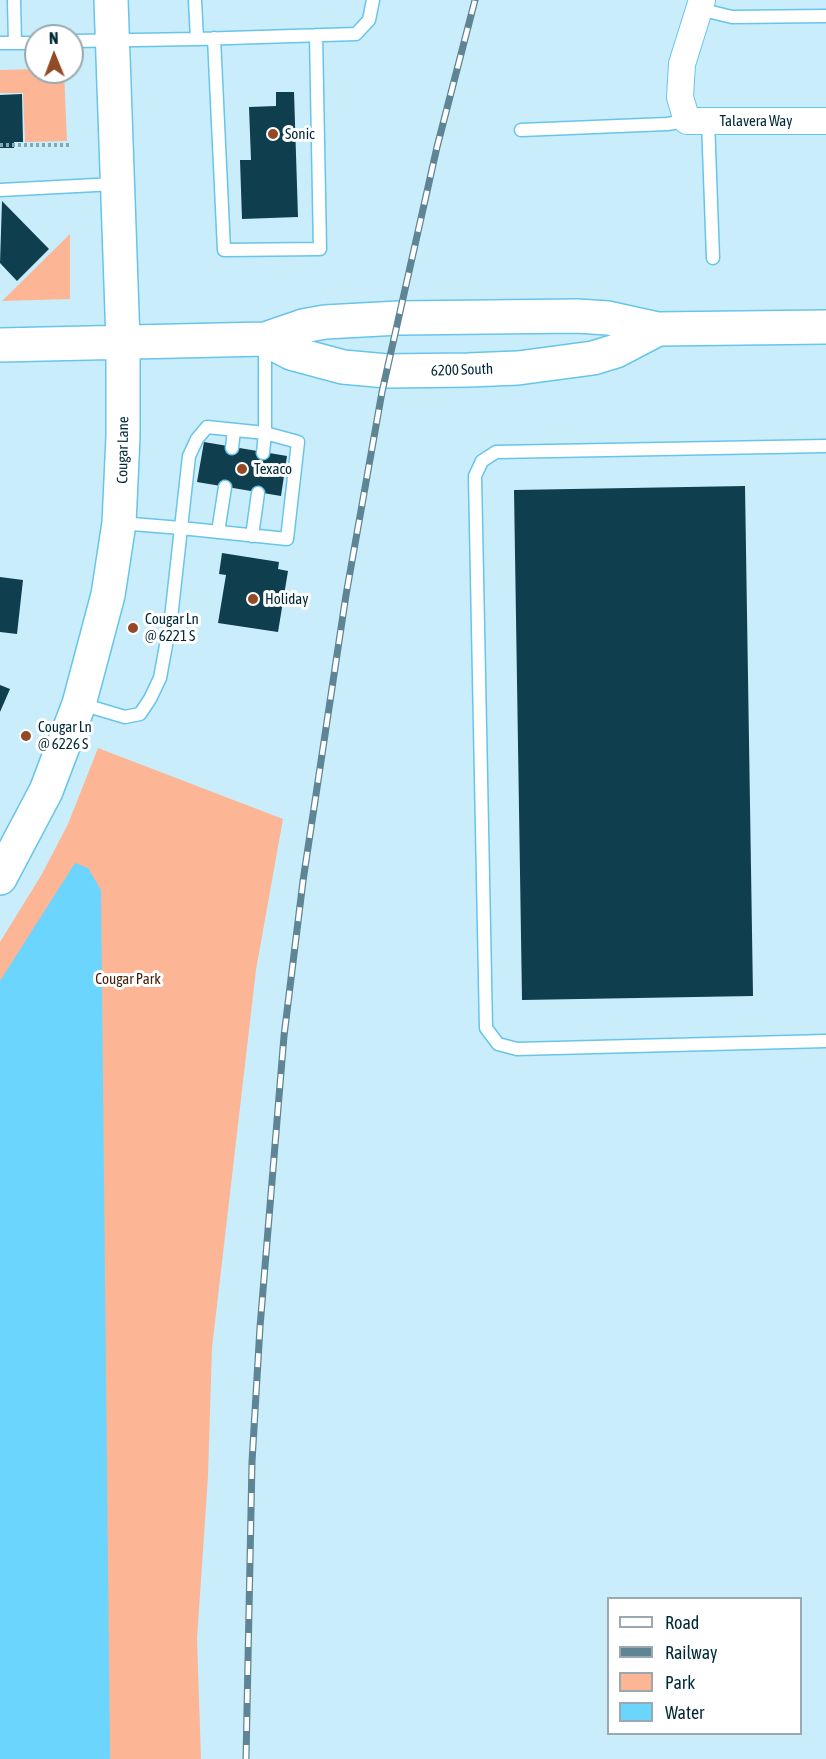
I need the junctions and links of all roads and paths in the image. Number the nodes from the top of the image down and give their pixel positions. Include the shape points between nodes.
1 (14, 0) edge
2 (111, 0) edge
3 (195, 0) edge
4 (373, 0) edge
5 (700, 4) edge
6 (826, 16) edge
7 (316, 35) junction
8 (214, 38) junction
9 (197, 39) junction
10 (112, 40) junction
11 (84, 41) edge
12 (0, 43) edge
13 (15, 43) junction
14 (24, 43) edge
15 (697, 121) junction
16 (826, 121) edge
17 (521, 130) dead end
18 (71, 144) dead end
19 (0, 145) edge
20 (116, 184) junction
21 (0, 190) edge
22 (713, 258) dead end
23 (826, 327) edge
24 (658, 328) junction
25 (265, 339) junction
26 (123, 341) junction
27 (0, 345) edge
28 (234, 430) junction
29 (265, 433) junction
30 (826, 446) edge
31 (232, 448) dead end
32 (263, 453) dead end
33 (225, 487) dead end
34 (258, 493) dead end
35 (119, 523) junction
36 (181, 528) junction
37 (218, 532) junction
38 (252, 536) junction
39 (80, 704) junction
40 (0, 878) edge
41 (826, 1041) edge

1 - 13 lane
2 - 10 main road, Cougar Lane
3 - 9 lane
4 - 7 lane via 369,20 356,34
5 - 6 lane via 732,17
5 - 15 street via 682,64 680,97
7 - 8 lane
7 - 8 lane via 320,249 224,250
8 - 9 lane
9 - 10 lane
10 - 11 lane
10 - 20 main road, Cougar Lane
12 - 13 lane
13 - 14 lane
15 - 16 street, Talavera Way
15 - 17 lane
15 - 22 lane
18 - 19 path
20 - 21 lane
20 - 26 main road, Cougar Lane
23 - 24 main road, 6200 South
24 - 25 main road, 6200 South via 577,316 399,318 314,324
24 - 25 main road, 6200 South via 616,351 592,358 468,370 343,368 291,352
25 - 26 main road, 6200 South
25 - 29 lane
26 - 27 main road, 6200 South
26 - 35 main road, Cougar Lane
28 - 29 lane
28 - 31 lane
28 - 36 lane via 207,427 197,439 189,456
29 - 32 lane
29 - 38 lane via 298,442 287,539
30 - 41 lane via 496,452 482,461 475,476 486,1028 498,1044 517,1049
33 - 37 lane
34 - 38 lane
35 - 36 lane
35 - 39 main road, Cougar Lane via 108,595
36 - 37 lane
36 - 39 lane via 160,678 150,699 140,714 125,717
37 - 38 lane
39 - 40 main road, Cougar Lane via 46,791

